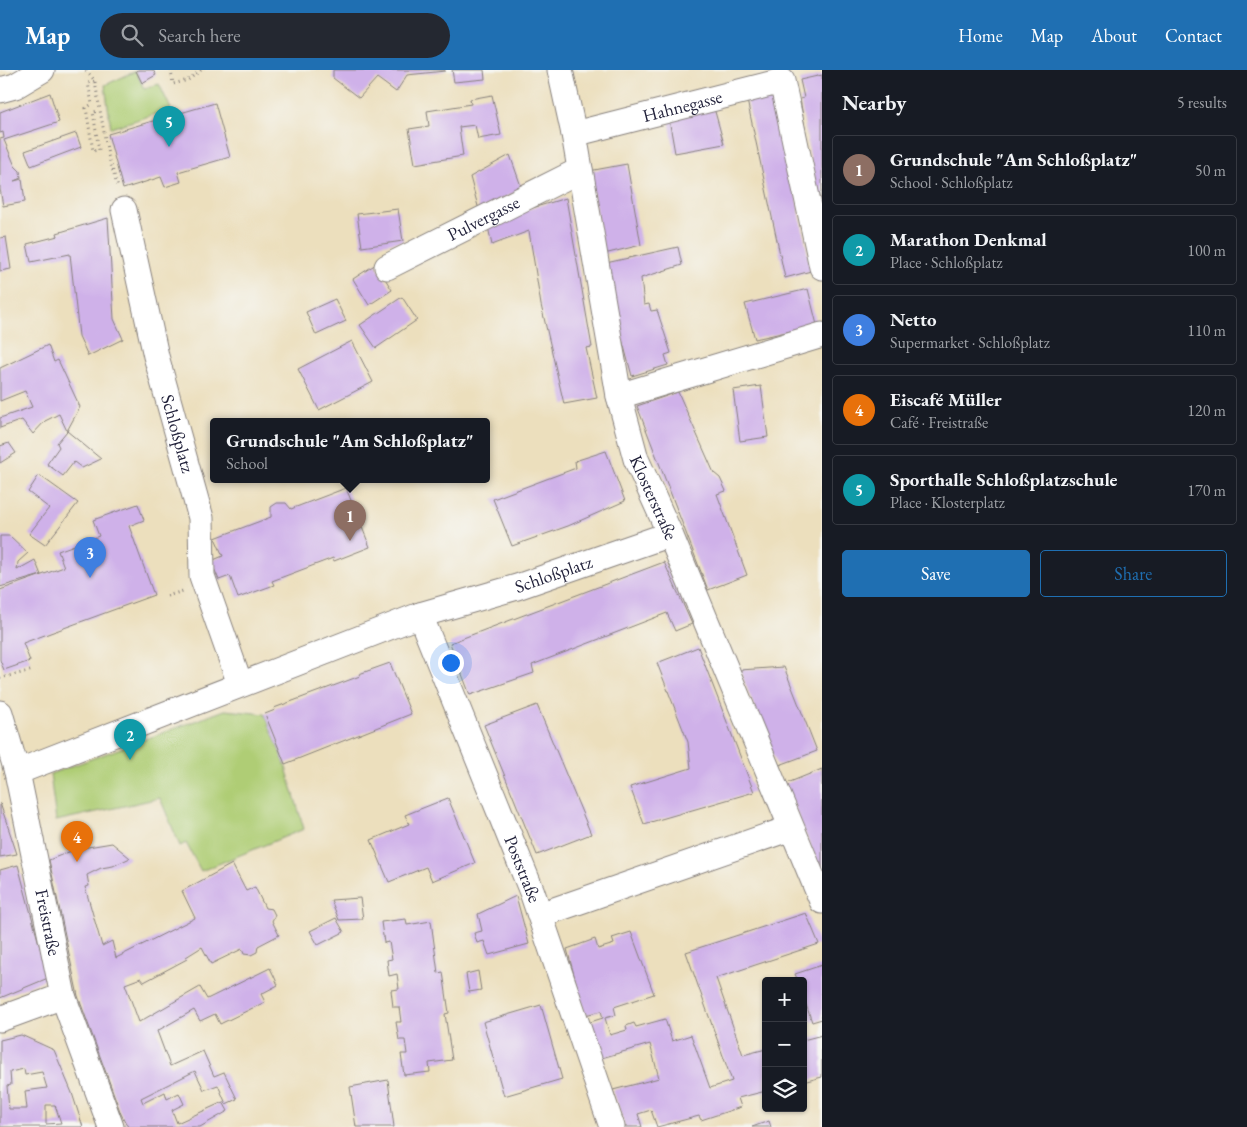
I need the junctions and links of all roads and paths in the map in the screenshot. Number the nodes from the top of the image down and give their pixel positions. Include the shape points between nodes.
1 (86, 70) edge
2 (170, 70) edge
3 (201, 70) edge
4 (560, 70) edge
5 (45, 71) edge
6 (95, 82) junction
7 (0, 90) edge
8 (99, 111) junction
9 (574, 134) junction
10 (580, 170) junction
11 (124, 210) joint
12 (387, 267) dead end
13 (822, 267) edge
14 (822, 335) edge
15 (619, 396) junction
16 (670, 534) junction
17 (420, 615) junction
18 (34, 670) dead end
19 (0, 678) edge
20 (240, 684) junction
21 (0, 713) edge
22 (17, 772) junction
23 (791, 828) junction
24 (822, 901) edge
25 (540, 914) junction
26 (63, 996) junction
27 (0, 1019) edge
28 (111, 1127) edge
29 (612, 1127) edge

1 - 6 path
2 - 3 path via 173,84 188,80
4 - 9 street, Klosterstraße
5 - 7 street
6 - 8 path
6 - 8 path via 88,83 92,104 86,108 93,151 99,150 94,112
8 - 11 path
9 - 10 street, Klosterstraße
9 - 13 street, Hahnegasse via 782,81
10 - 12 street, Pulvergasse
10 - 15 street, Klosterstraße
11 - 20 street, Schloßplatz via 151,337 200,512 202,576
14 - 15 street
15 - 16 street, Klosterstraße via 636,459
16 - 17 street, Schloßplatz via 517,587
16 - 23 street, Klosterstraße
17 - 20 street, Schloßplatz
17 - 25 street, Poststraße
18 - 19 path
20 - 22 street, Schloßplatz
21 - 22 street, Freistraße
22 - 26 street, Freistraße
23 - 24 street, Klosterstraße
23 - 25 street
25 - 29 street, Poststraße
26 - 27 street
26 - 28 street, Freistraße

